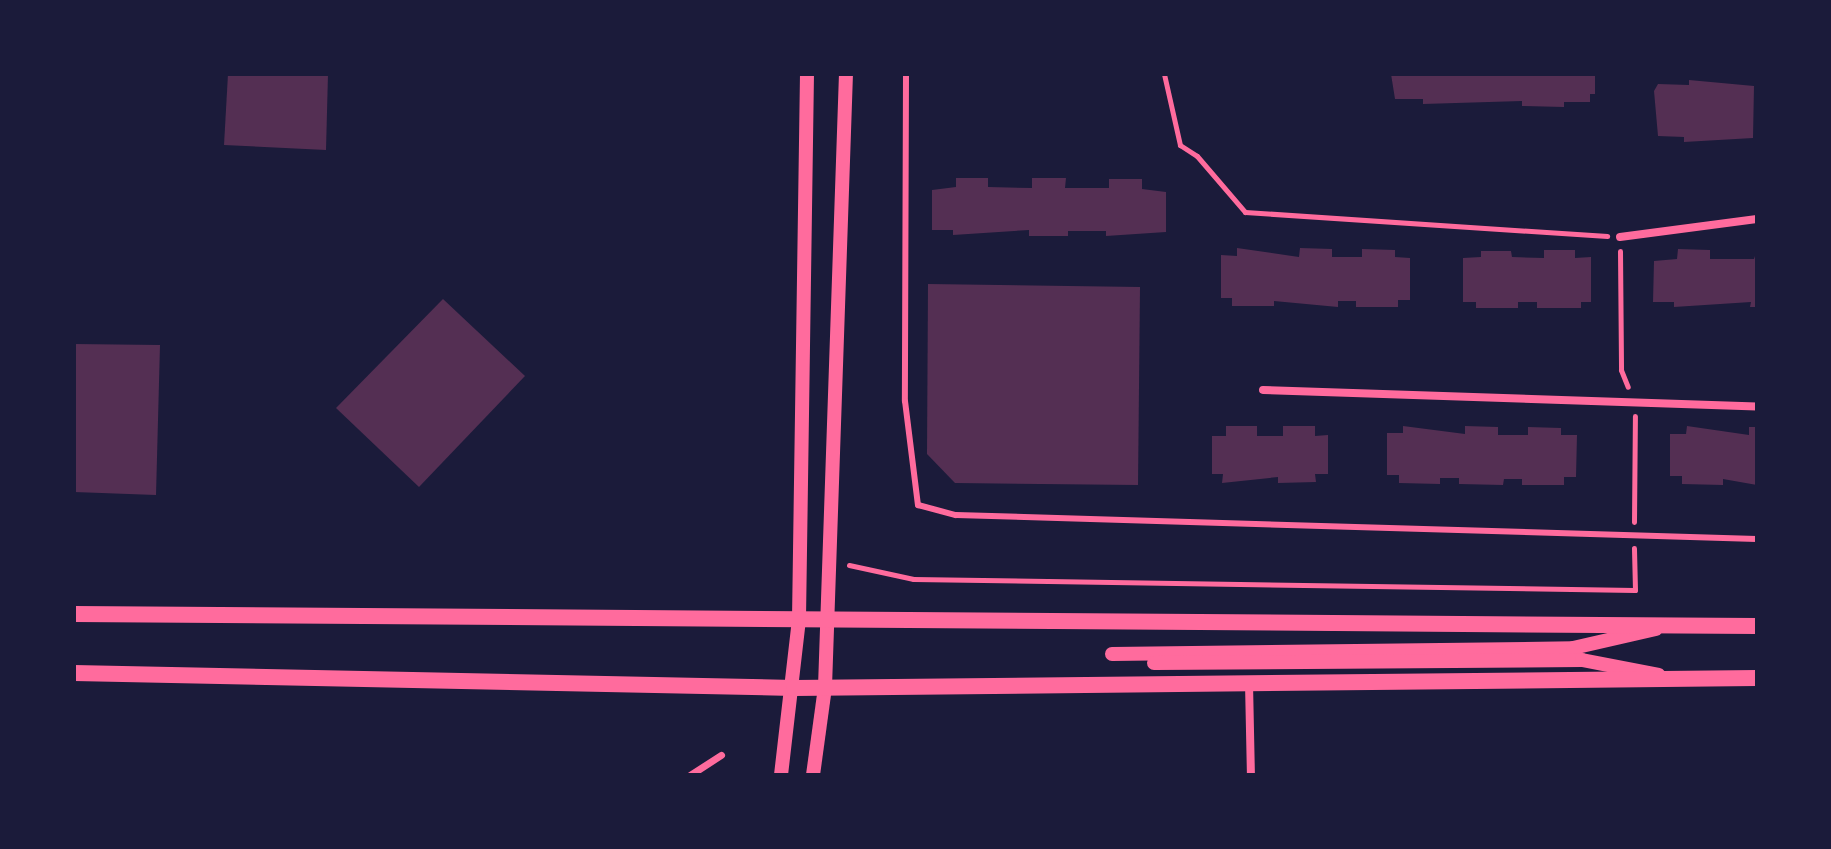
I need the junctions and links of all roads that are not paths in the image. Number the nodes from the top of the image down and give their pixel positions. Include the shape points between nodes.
1 (807, 74) edge
2 (846, 74) edge
3 (906, 74) edge
4 (1757, 219) edge
5 (1620, 237) road end
6 (1263, 390) dead end
7 (1757, 406) edge
8 (1757, 539) edge
9 (74, 614) edge
10 (799, 619) junction
11 (828, 619) junction
12 (1672, 625) junction
13 (1757, 626) edge
14 (74, 673) edge
15 (1673, 677) junction
16 (1757, 678) edge
17 (1249, 682) junction
18 (825, 687) junction
19 (794, 688) junction
20 (721, 755) dead end
21 (690, 775) edge
22 (781, 775) edge
23 (813, 775) edge
24 (1251, 775) edge

1 - 10 street
2 - 11 street
3 - 8 lane via 905,401 918,505 956,515
4 - 5 street
6 - 7 street
9 - 10 main road
10 - 11 main road
10 - 19 street
11 - 12 main road
11 - 18 street
12 - 13 main road
12 - 15 street via 1573,648 1113,659 1582,660
14 - 19 main road
15 - 16 main road
15 - 17 main road
17 - 18 main road
17 - 24 street
18 - 19 main road
18 - 23 street
19 - 22 street
20 - 21 street

